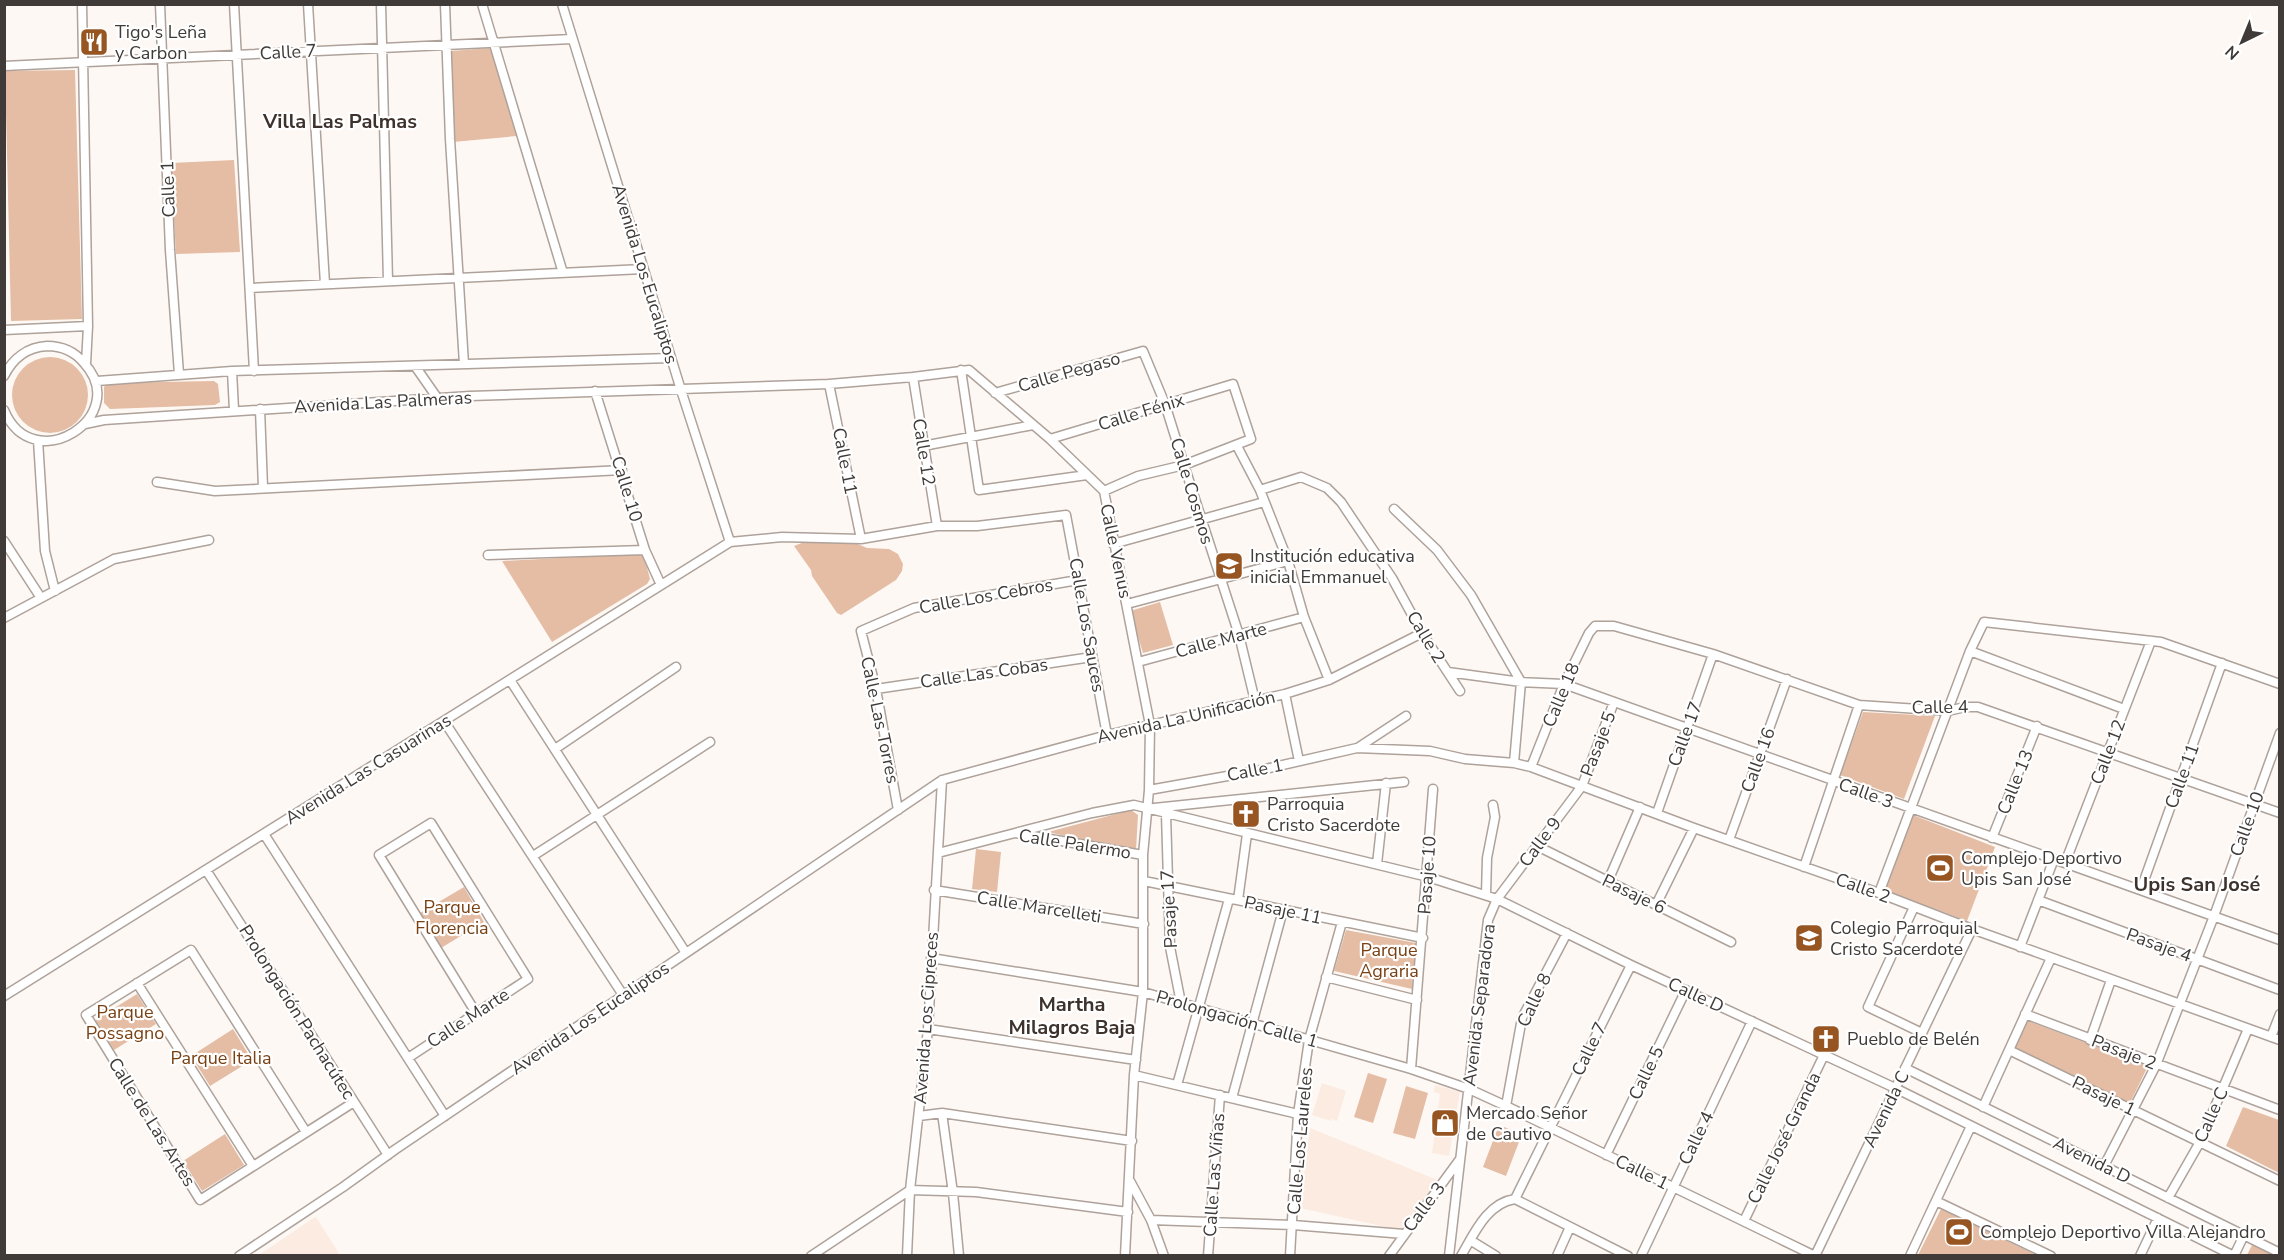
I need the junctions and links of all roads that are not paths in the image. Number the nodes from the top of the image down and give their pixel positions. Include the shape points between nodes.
1 (82, 4) edge
2 (160, 4) edge
3 (234, 4) edge
4 (308, 4) edge
5 (381, 4) edge
6 (445, 4) edge
7 (482, 4) edge
8 (562, 4) edge
9 (573, 39) junction
10 (493, 43) junction
11 (446, 45) junction
12 (381, 48) junction
13 (312, 51) junction
14 (237, 54) junction
15 (162, 58) junction
16 (83, 62) junction
17 (4, 66) edge
18 (644, 269) junction
19 (563, 273) junction
20 (459, 278) junction
21 (387, 282) junction
22 (325, 284) junction
23 (249, 288) junction
24 (88, 326) junction
25 (4, 330) edge
26 (1143, 351) joint
27 (671, 358) junction
28 (86, 364) junction
29 (464, 364) junction
30 (416, 366) junction
31 (6, 368) edge
32 (965, 370) junction
33 (231, 371) junction
34 (254, 371) junction
35 (179, 374) junction
36 (913, 377) junction
37 (97, 381) junction
38 (829, 384) junction
39 (681, 390) junction
40 (596, 391) junction
41 (995, 393) junction
42 (438, 399) junction
43 (1165, 404) junction
44 (260, 409) junction
45 (4, 410) edge
46 (234, 410) junction
47 (85, 424) junction
48 (1033, 425) junction
49 (971, 437) junction
50 (1050, 439) junction
51 (38, 440) junction
52 (923, 446) junction
53 (1238, 446) junction
54 (1184, 465) junction
55 (622, 470) junction
56 (1087, 475) junction
57 (158, 482) dead end
58 (263, 488) junction
59 (1260, 490) junction
60 (1104, 491) junction
61 (1264, 502) junction
62 (1394, 509) dead end
63 (1201, 519) junction
64 (937, 526) junction
65 (861, 539) junction
66 (209, 540) dead end
67 (4, 541) edge
68 (730, 542) junction
69 (1113, 544) junction
70 (645, 550) junction
71 (488, 555) dead end
72 (1288, 561) junction
73 (1220, 578) junction
74 (1078, 580) junction
75 (661, 585) junction
76 (55, 591) junction
77 (41, 598) junction
78 (1127, 604) junction
79 (1304, 617) junction
80 (4, 618) edge
81 (1595, 626) joint
82 (861, 631) joint
83 (1422, 633) junction
84 (1239, 635) junction
85 (2151, 641) junction
86 (1970, 651) junction
87 (1713, 654) junction
88 (1092, 657) junction
89 (1138, 662) junction
90 (2222, 663) junction
91 (676, 668) dead end
92 (1448, 672) junction
93 (1787, 679) junction
94 (510, 680) junction
95 (1329, 680) junction
96 (1521, 682) junction
97 (1564, 684) junction
98 (2280, 684) edge
99 (876, 689) junction
100 (1460, 691) dead end
101 (1285, 694) junction
102 (1256, 701) junction
103 (1614, 702) junction
104 (1859, 705) junction
105 (2124, 709) junction
106 (1948, 711) junction
107 (1406, 716) dead end
108 (444, 721) junction
109 (1150, 725) junction
110 (2037, 726) junction
111 (1687, 728) junction
112 (2280, 733) edge
113 (1107, 735) junction
114 (710, 742) dead end
115 (1357, 748) junction
116 (555, 749) junction
117 (2108, 753) junction
118 (1760, 754) junction
119 (1299, 761) junction
120 (1514, 763) junction
121 (1531, 767) junction
122 (2181, 779) junction
123 (942, 780) junction
124 (1834, 781) junction
125 (1404, 782) dead end
126 (1386, 783) junction
127 (1582, 786) junction
128 (1433, 789) dead end
129 (1149, 790) junction
130 (2254, 804) junction
131 (1493, 805) dead end
132 (1640, 807) junction
133 (1148, 809) junction
134 (1910, 809) junction
135 (898, 810) junction
136 (1657, 813) junction
137 (2280, 813) edge
138 (1166, 814) junction
139 (597, 816) junction
140 (1694, 828) junction
141 (1016, 833) junction
142 (264, 834) junction
143 (1247, 834) junction
144 (1992, 838) junction
145 (1729, 840) junction
146 (1537, 846) junction
147 (938, 853) junction
148 (1143, 855) junction
149 (532, 856) junction
150 (2054, 859) junction
151 (2065, 863) junction
152 (1377, 864) junction
153 (1804, 867) junction
154 (207, 870) junction
155 (1428, 877) junction
156 (1144, 881) junction
157 (1608, 881) junction
158 (1167, 886) junction
159 (2141, 889) junction
160 (934, 890) junction
161 (1879, 893) junction
162 (1485, 895) junction
163 (1497, 899) junction
164 (1233, 900) junction
165 (2038, 900) junction
166 (1656, 905) junction
167 (1914, 906) junction
168 (1283, 910) junction
169 (2214, 916) junction
170 (1342, 922) junction
171 (1144, 924) junction
172 (1972, 930) junction
173 (1567, 933) junction
174 (1423, 938) junction
175 (2280, 940) edge
176 (1731, 942) dead end
177 (2020, 947) junction
178 (686, 953) junction
179 (931, 958) junction
180 (2051, 958) junction
181 (2196, 959) junction
182 (1631, 965) junction
183 (1326, 977) junction
184 (2111, 980) junction
185 (137, 983) junction
186 (1686, 990) junction
187 (2280, 990) edge
188 (1143, 992) junction
189 (623, 995) junction
190 (4, 996) edge
191 (1417, 1000) junction
192 (1181, 1003) junction
193 (2179, 1004) junction
194 (1198, 1007) junction
195 (476, 1013) junction
196 (2025, 1014) junction
197 (2280, 1014) edge
198 (1752, 1021) junction
199 (1251, 1022) junction
200 (928, 1029) junction
201 (2248, 1029) junction
202 (1922, 1033) junction
203 (2275, 1039) edge
204 (1309, 1040) junction
205 (2090, 1040) junction
206 (2009, 1050) junction
207 (1824, 1055) junction
208 (408, 1058) junction
209 (1136, 1060) junction
210 (2156, 1065) junction
211 (1905, 1068) junction
212 (1411, 1069) junction
213 (1134, 1075) junction
214 (1177, 1085) junction
215 (1895, 1088) junction
216 (1469, 1089) junction
217 (2223, 1089) junction
218 (1220, 1095) junction
219 (1232, 1098) junction
220 (354, 1102) junction
221 (1506, 1106) junction
222 (1983, 1107) junction
223 (2133, 1110) junction
224 (2280, 1110) edge
225 (942, 1113) junction
226 (1298, 1114) junction
227 (445, 1116) junction
228 (919, 1116) junction
229 (1971, 1126) junction
230 (1550, 1127) junction
231 (306, 1132) junction
232 (1132, 1141) junction
233 (2200, 1142) junction
234 (388, 1155) junction
235 (1606, 1155) junction
236 (1460, 1159) junction
237 (253, 1166) junction
238 (2104, 1166) junction
239 (1130, 1181) junction
240 (2280, 1181) edge
241 (1673, 1187) junction
242 (910, 1190) junction
243 (954, 1193) junction
244 (2168, 1198) junction
245 (1515, 1199) junction
246 (1936, 1201) junction
247 (1128, 1212) junction
248 (2158, 1218) junction
249 (1151, 1220) junction
250 (1744, 1221) junction
251 (1210, 1222) junction
252 (1293, 1225) junction
253 (1570, 1227) junction
254 (1404, 1234) junction
255 (2244, 1235) junction
256 (1470, 1240) junction
257 (2280, 1253) edge
258 (1815, 1255) edge
259 (239, 1256) edge
260 (811, 1256) edge
261 (907, 1256) edge
262 (959, 1256) edge
263 (1125, 1256) edge
264 (1164, 1256) edge
265 (1208, 1256) edge
266 (1290, 1256) edge
267 (1389, 1256) edge
268 (1449, 1256) edge
269 (1461, 1256) edge
270 (1496, 1256) edge
271 (1557, 1256) edge
272 (1628, 1256) edge
273 (1641, 1256) edge
274 (1910, 1256) edge
275 (2051, 1256) edge
276 (2140, 1256) edge
277 (2234, 1256) edge

1 - 16 street
2 - 15 street, Calle 1
3 - 14 street
4 - 13 street
5 - 12 street
6 - 11 street
7 - 10 street
8 - 9 street, Avenida Los Eucaliptos
9 - 10 street, Calle 7
9 - 18 street, Avenida Los Eucaliptos
10 - 11 street, Calle 7
10 - 19 street
11 - 12 street, Calle 7
11 - 20 street
12 - 13 street, Calle 7
12 - 21 street
13 - 14 street, Calle 7
13 - 22 street
14 - 15 street, Calle 7
14 - 23 street
15 - 16 street, Calle 7
15 - 35 street, Calle 1
16 - 17 street, Calle 7
16 - 24 street
18 - 19 street
18 - 27 street, Avenida Los Eucaliptos
19 - 20 street
20 - 21 street
20 - 29 street
21 - 22 street
22 - 23 street
23 - 34 street
24 - 25 street
24 - 28 street
26 - 41 street, Calle Pegaso
26 - 43 street, Calle Cosmos
27 - 29 street, Avenida Las Palmeras
27 - 39 street, Avenida Los Eucaliptos
28 - 31 street via 77,355 53,346 28,351
28 - 37 street
29 - 30 street, Avenida Las Palmeras
30 - 34 street, Avenida Las Palmeras
30 - 42 street
32 - 36 street, Avenida Las Palmeras
32 - 41 street, Calle Venus
32 - 49 street
33 - 34 street, Avenida Las Palmeras
33 - 35 street, Avenida Las Palmeras
33 - 46 street
35 - 37 street, Avenida Las Palmeras
36 - 38 street, Avenida Las Palmeras
36 - 52 street, Calle 12
37 - 47 street via 96,401
38 - 39 street, Avenida Las Palmeras
38 - 65 street, Calle 11
39 - 40 street, Avenida Las Palmeras
39 - 68 street, Avenida Los Eucaliptos
40 - 42 street, Avenida Las Palmeras
40 - 55 street, Calle 10
41 - 48 street, Calle Venus
42 - 44 street, Avenida Las Palmeras
43 - 50 street, Calle Fénix
43 - 53 street, Calle Fénix via 1233,384 1251,439
43 - 54 street, Calle Cosmos
44 - 46 street, Avenida Las Palmeras
44 - 58 street
45 - 51 street via 15,427
46 - 47 street, Avenida Las Palmeras
47 - 51 street via 64,439
48 - 49 street
48 - 50 street, Calle Venus
49 - 52 street
49 - 56 street via 979,490
50 - 56 street, Calle Venus
51 - 76 street via 45,551
52 - 64 street, Calle 12
53 - 54 street
53 - 59 street
54 - 60 street via 1138,476
54 - 63 street, Calle Cosmos
55 - 58 street
55 - 70 street, Calle 10
56 - 60 street, Calle Venus
57 - 58 street via 215,491
59 - 61 street
59 - 83 street, Calle 2 via 1301,477 1327,488 1341,502 1392,578
60 - 69 street, Calle Venus
61 - 63 street
61 - 72 street
62 - 96 street via 1437,550 1471,595
63 - 69 street
63 - 73 street, Calle Cosmos
64 - 65 street
64 - 74 street, Calle Los Sauces via 977,526 1066,515
65 - 68 street via 782,537
66 - 76 street via 114,559
67 - 77 street
68 - 75 street, Avenida Las Casuarinas
69 - 78 street, Calle Venus
70 - 71 street
70 - 75 street, Calle 10
72 - 73 street
72 - 79 street
73 - 78 street
73 - 84 street, Calle Cosmos
74 - 82 street, Calle Los Cebros via 914,608
74 - 88 street, Calle Los Sauces
75 - 94 street, Avenida Las Casuarinas
76 - 77 street
77 - 80 street
78 - 89 street, Calle Venus
79 - 84 street, Calle Marte
79 - 95 street
81 - 87 street, Calle 4 via 1614,626
81 - 97 street, Calle 18
82 - 99 street, Calle Las Torres
83 - 92 street, Calle 2
83 - 95 street, Avenida La Unificación
84 - 89 street, Calle Marte
84 - 102 street, Calle Cosmos
85 - 86 street via 1984,622
85 - 90 street
85 - 105 street, Calle 12
86 - 105 street
86 - 106 street
87 - 93 street, Calle 4
87 - 111 street, Calle 17
88 - 99 street, Calle Las Cobas
88 - 113 street, Calle Los Sauces
89 - 109 street, Calle Venus
90 - 98 street
90 - 122 street, Calle 11
91 - 116 street
92 - 96 street, Calle 3
92 - 100 street, Calle 2
93 - 104 street, Calle 4
93 - 118 street, Calle 16
94 - 108 street, Avenida Las Casuarinas
94 - 116 street
95 - 101 street, Avenida La Unificación
96 - 97 street, Calle 3
96 - 120 street
97 - 103 street, Calle 3
97 - 121 street, Calle 18
99 - 135 street, Calle Las Torres
101 - 102 street, Avenida La Unificación
101 - 119 street
102 - 109 street, Avenida La Unificación
103 - 111 street, Calle 3
103 - 127 street, Pasaje 5
104 - 106 street, Calle 4
104 - 124 street
105 - 117 street, Calle 12
106 - 110 street, Calle 4 via 1978,707
106 - 134 street
107 - 115 street
108 - 142 street, Avenida Las Casuarinas
108 - 149 street
109 - 113 street, Avenida La Unificación
109 - 129 street, Calle Venus
110 - 117 street, Calle 4
110 - 144 street, Calle 13
111 - 118 street, Calle 3
111 - 136 street, Calle 17
112 - 130 street, Calle 10
113 - 123 street, Avenida La Unificación
114 - 139 street
115 - 119 street, Calle 1
115 - 120 street, Calle 1 via 1430,751
116 - 139 street
117 - 122 street, Calle 4
117 - 151 street, Calle 12
118 - 124 street, Calle 3
118 - 145 street, Calle 16
119 - 129 street, Calle 1
120 - 121 street, Calle 2
121 - 127 street, Calle 2
122 - 130 street, Calle 4
122 - 159 street, Calle 11
123 - 135 street, Avenida Los Eucaliptos
123 - 147 street, Avenida Los Cipreces
124 - 134 street, Calle 3
124 - 153 street
125 - 126 street
126 - 133 street
126 - 152 street
127 - 132 street, Calle 2
127 - 146 street, Calle 9
128 - 155 street, Pasaje 10
129 - 133 street
130 - 137 street, Calle 4
130 - 169 street, Calle 10
131 - 162 street via 1495,817
132 - 136 street, Calle 2
132 - 157 street
133 - 138 street, Calle D
133 - 141 street via 1134,805
133 - 148 street
134 - 144 street, Calle 3
134 - 161 street
135 - 178 street, Avenida Los Eucaliptos
136 - 140 street, Calle 2
138 - 143 street, Calle D
138 - 158 street, Pasaje 17
139 - 149 street
139 - 178 street
140 - 145 street, Calle 2
140 - 166 street
141 - 147 street, Calle Palermo
141 - 148 street, Calle Palermo
142 - 154 street, Avenida Las Casuarinas
142 - 208 street
143 - 152 street, Calle D
143 - 164 street
144 - 150 street, Calle 3
145 - 153 street, Calle 2
146 - 157 street, Pasaje 6
146 - 163 street, Calle 9
147 - 160 street, Avenida Los Cipreces
148 - 156 street
149 - 189 street
150 - 151 street, Calle 3
150 - 165 street
151 - 159 street, Calle 3
152 - 155 street, Calle D
153 - 161 street, Calle 2
154 - 190 street, Avenida Las Casuarinas
154 - 220 street, Prolongación Pachacútec
155 - 162 street, Calle D
155 - 174 street, Pasaje 10
156 - 158 street, Pasaje 11
156 - 171 street
157 - 166 street, Pasaje 6
158 - 164 street, Pasaje 11
158 - 192 street, Pasaje 17 via 1170,947
159 - 169 street, Calle 3
160 - 171 street, Calle Marcelleti
160 - 179 street, Avenida Los Cipreces
161 - 167 street, Calle 2
162 - 163 street, Calle D
163 - 173 street, Calle D
163 - 216 street, Avenida Separadora via 1488,920
164 - 168 street, Pasaje 11
164 - 194 street
165 - 177 street
165 - 181 street, Pasaje 4
166 - 176 street, Pasaje 6
167 - 172 street, Calle 2
167 - 202 street via 1868,1007
168 - 170 street, Pasaje 11
168 - 199 street
169 - 175 street, Calle 3
169 - 181 street, Calle 10
170 - 174 street, Pasaje 11
170 - 183 street, Calle Los Laureles
171 - 188 street
172 - 177 street, Calle 2
172 - 202 street, Avenida C
173 - 182 street, Calle D
173 - 221 street, Calle 8 via 1522,1018
174 - 191 street, Pasaje 10
177 - 180 street, Calle 2
178 - 189 street, Avenida Los Eucaliptos
179 - 188 street, Prolongación Calle 1
179 - 200 street, Avenida Los Cipreces
180 - 184 street, Calle 2
180 - 196 street
181 - 187 street, Pasaje 4
181 - 193 street, Calle 10
182 - 186 street, Calle D
182 - 230 street, Calle 7
183 - 191 street
183 - 204 street, Calle Los Laureles
184 - 193 street, Calle 2
184 - 205 street
185 - 231 street via 191,950
185 - 237 street
185 - 237 street, Calle de Las Artes via 86,1015 200,1200
186 - 198 street, Calle D
186 - 235 street, Calle 5
188 - 192 street, Prolongación Calle 1
188 - 209 street
189 - 227 street, Avenida Los Eucaliptos
191 - 212 street, Pasaje 10
192 - 194 street, Prolongación Calle 1
193 - 201 street, Calle 2
193 - 210 street, Calle 10
194 - 199 street, Prolongación Calle 1
194 - 214 street
195 - 195 street, Calle Marte via 379,855 431,823 528,979
195 - 208 street, Calle Marte
196 - 205 street, Pasaje 2
196 - 206 street
197 - 203 street
198 - 207 street, Calle D
198 - 241 street, Calle 4
199 - 204 street, Prolongación Calle 1
199 - 219 street
200 - 209 street
200 - 228 street, Avenida Los Cipreces
201 - 203 street, Calle 2
201 - 217 street, Calle C
202 - 211 street, Avenida C
204 - 212 street, Prolongación Calle 1
204 - 226 street, Calle Los Laureles
205 - 210 street, Pasaje 2
206 - 222 street
206 - 223 street, Pasaje 1
207 - 215 street, Calle D
207 - 250 street, Calle José Granda
208 - 227 street
209 - 213 street
210 - 217 street, Pasaje 2
210 - 223 street, Calle 10
211 - 215 street, Avenida C
211 - 222 street, Avenida D
212 - 216 street, Prolongación Calle 1
213 - 214 street
213 - 232 street
214 - 218 street
215 - 229 street, Avenida D
215 - 258 street, Avenida C
216 - 221 street, Calle 1
216 - 236 street, Avenida Separadora
217 - 224 street, Pasaje 2
217 - 233 street, Calle C
218 - 219 street
218 - 251 street, Calle Las Viñas
219 - 226 street
220 - 231 street
220 - 234 street, Prolongación Pachacútec
221 - 230 street, Calle 1
222 - 238 street, Avenida D
223 - 233 street, Pasaje 1
223 - 238 street, Calle 10
225 - 228 street
225 - 232 street
225 - 243 street
226 - 252 street, Calle Los Laureles
227 - 234 street, Avenida Los Eucaliptos
228 - 242 street, Avenida Los Cipreces
229 - 246 street
229 - 248 street, Avenida D
230 - 235 street, Calle 1
230 - 245 street, Calle 7
231 - 237 street
232 - 239 street
233 - 240 street
233 - 244 street, Calle C
234 - 259 street, Avenida Los Eucaliptos
235 - 241 street, Calle 1
236 - 254 street, Calle 3
236 - 268 street, Avenida Separadora
238 - 244 street, Avenida D
239 - 247 street
239 - 249 street
241 - 250 street, Calle 1
241 - 273 street, Calle 4
242 - 243 street
242 - 260 street
242 - 261 street, Avenida Los Cipreces
243 - 247 street via 976,1192
243 - 262 street
244 - 255 street, Avenida D
245 - 253 street
245 - 256 street via 1504,1200 1495,1207
246 - 274 street
246 - 275 street
247 - 263 street
248 - 276 street
248 - 277 street, Avenida D
249 - 251 street
249 - 264 street
250 - 258 street, Calle 1
251 - 252 street
251 - 265 street, Calle Las Viñas
252 - 254 street
252 - 266 street, Calle Los Laureles
253 - 271 street
253 - 272 street
254 - 267 street, Calle 3
255 - 257 street, Avenida D
255 - 277 street
256 - 269 street
256 - 270 street

